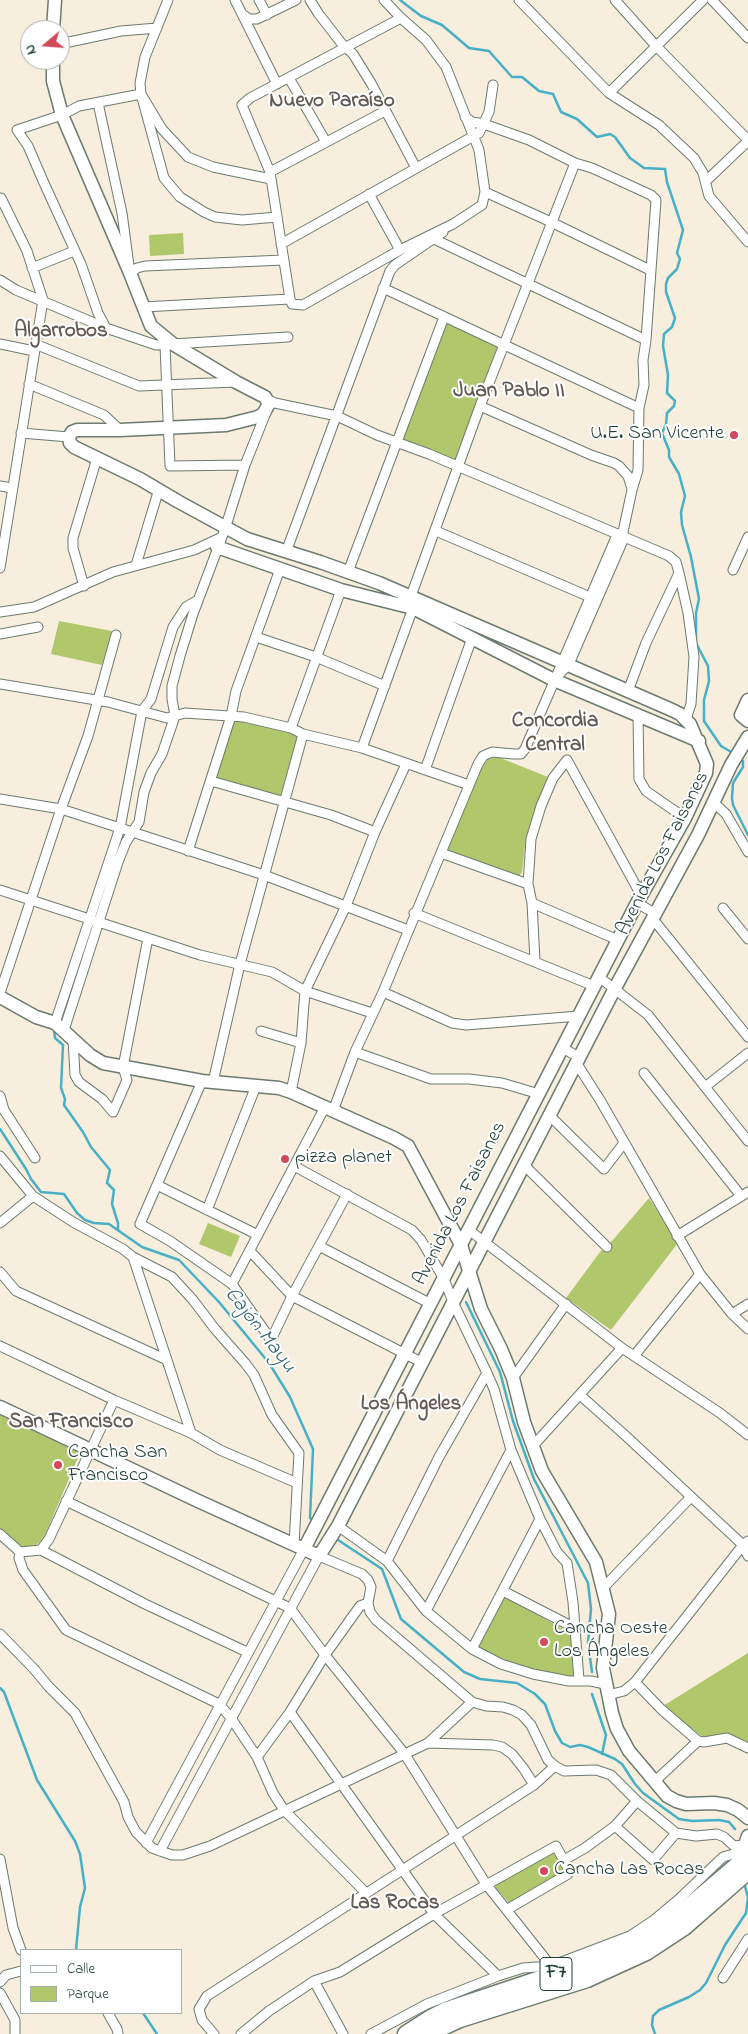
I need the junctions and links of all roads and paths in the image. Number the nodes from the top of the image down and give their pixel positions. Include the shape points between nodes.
1 (55, 0) edge
2 (168, 0) edge
3 (235, 0) edge
4 (259, 0) edge
5 (296, 0) edge
6 (310, 0) edge
7 (384, 0) edge
8 (519, 0) edge
9 (615, 0) edge
10 (703, 0) edge
11 (712, 0) edge
12 (242, 14) junction
13 (267, 15) junction
14 (401, 18) junction
15 (54, 20) edge
16 (157, 28) junction
17 (748, 38) edge
18 (70, 42) edge
19 (657, 47) junction
20 (347, 48) junction
21 (53, 70) edge
22 (289, 78) junction
23 (277, 84) junction
24 (493, 85) dead end
25 (610, 93) junction
26 (141, 94) junction
27 (98, 103) junction
28 (385, 111) junction
29 (62, 115) junction
30 (466, 117) junction
31 (484, 124) junction
32 (474, 135) junction
33 (748, 141) edge
34 (326, 142) junction
35 (575, 163) junction
36 (416, 168) junction
37 (270, 175) junction
38 (706, 181) junction
39 (485, 192) junction
40 (369, 194) junction
41 (1, 198) dead end
42 (277, 217) junction
43 (551, 222) junction
44 (453, 224) junction
45 (434, 239) junction
46 (748, 242) edge
47 (281, 244) junction
48 (400, 250) junction
49 (74, 251) junction
50 (284, 260) junction
51 (32, 268) junction
52 (650, 270) junction
53 (130, 273) junction
54 (0, 280) edge
55 (528, 284) junction
56 (383, 288) junction
57 (290, 299) junction
58 (43, 300) junction
59 (143, 307) junction
60 (444, 317) junction
61 (106, 328) junction
62 (288, 337) dead end
63 (646, 340) junction
64 (0, 344) edge
65 (169, 344) junction
66 (504, 345) junction
67 (34, 347) junction
68 (236, 382) junction
69 (29, 384) junction
70 (167, 385) junction
71 (268, 404) junction
72 (480, 406) junction
73 (639, 408) junction
74 (336, 416) junction
75 (169, 427) junction
76 (120, 430) junction
77 (21, 433) junction
78 (70, 437) junction
79 (398, 442) junction
80 (97, 458) junction
81 (245, 465) junction
82 (457, 468) junction
83 (0, 486) edge
84 (12, 488) junction
85 (159, 489) junction
86 (632, 490) junction
87 (436, 531) junction
88 (622, 535) junction
89 (748, 537) edge
90 (221, 538) junction
91 (286, 552) junction
92 (136, 565) junction
93 (0, 568) edge
94 (280, 568) junction
95 (733, 570) dead end
96 (348, 572) junction
97 (680, 573) junction
98 (84, 586) junction
99 (341, 590) junction
100 (590, 597) junction
101 (198, 600) junction
102 (412, 602) junction
103 (0, 612) edge
104 (38, 627) dead end
105 (0, 634) edge
106 (116, 635) dead end
107 (256, 637) junction
108 (472, 638) junction
109 (316, 656) junction
110 (566, 662) junction
111 (554, 680) junction
112 (0, 684) edge
113 (385, 686) junction
114 (628, 691) junction
115 (98, 700) junction
116 (748, 700) edge
117 (142, 712) junction
118 (638, 714) junction
119 (175, 716) junction
120 (231, 716) junction
121 (745, 718) edge
122 (686, 719) junction
123 (291, 728) junction
124 (303, 734) junction
125 (748, 737) edge
126 (699, 741) junction
127 (362, 748) junction
128 (406, 764) junction
129 (425, 770) junction
130 (211, 781) junction
131 (469, 785) junction
132 (0, 799) edge
133 (284, 802) junction
134 (713, 802) junction
135 (61, 809) junction
136 (686, 818) junction
137 (120, 828) junction
138 (134, 832) junction
139 (375, 832) junction
140 (188, 851) junction
141 (748, 852) edge
142 (441, 853) junction
143 (264, 875) junction
144 (528, 884) junction
145 (0, 890) edge
146 (639, 899) junction
147 (30, 900) junction
148 (532, 903) junction
149 (346, 906) junction
150 (723, 908) dead end
151 (414, 913) junction
152 (654, 916) junction
153 (89, 919) junction
154 (99, 922) junction
155 (408, 930) junction
156 (148, 938) junction
157 (748, 939) edge
158 (618, 940) junction
159 (535, 961) junction
160 (240, 964) junction
161 (597, 982) junction
162 (615, 988) junction
163 (305, 991) junction
164 (383, 992) junction
165 (0, 995) edge
166 (372, 1013) junction
167 (579, 1016) junction
168 (64, 1031) junction
169 (260, 1031) dead end
170 (748, 1037) edge
171 (301, 1043) junction
172 (563, 1048) junction
173 (355, 1052) junction
174 (748, 1053) edge
175 (578, 1061) junction
176 (124, 1067) junction
177 (644, 1073) dead end
178 (207, 1082) junction
179 (256, 1086) junction
180 (705, 1088) junction
181 (291, 1092) junction
182 (539, 1094) junction
183 (0, 1096) edge
184 (329, 1109) junction
185 (550, 1116) junction
186 (748, 1140) edge
187 (624, 1142) junction
188 (0, 1156) edge
189 (34, 1158) dead end
190 (524, 1165) junction
191 (294, 1166) junction
192 (157, 1185) junction
193 (347, 1194) junction
194 (744, 1194) edge
195 (33, 1196) junction
196 (207, 1210) junction
197 (0, 1223) edge
198 (469, 1230) junction
199 (258, 1235) junction
200 (677, 1236) junction
201 (484, 1242) junction
202 (461, 1245) junction
203 (319, 1246) junction
204 (607, 1247) dead end
205 (250, 1251) junction
206 (133, 1258) junction
207 (0, 1272) edge
208 (468, 1273) junction
209 (700, 1274) junction
210 (444, 1280) junction
211 (232, 1284) junction
212 (292, 1296) junction
213 (452, 1302) junction
214 (430, 1304) junction
215 (566, 1304) junction
216 (748, 1304) edge
217 (732, 1314) junction
218 (748, 1329) edge
219 (0, 1346) edge
220 (622, 1348) junction
221 (404, 1354) junction
222 (634, 1356) junction
223 (167, 1360) junction
224 (421, 1362) junction
225 (487, 1373) junction
226 (513, 1378) junction
227 (580, 1395) junction
228 (114, 1400) junction
229 (0, 1407) edge
230 (191, 1433) junction
231 (748, 1435) edge
232 (532, 1447) junction
233 (90, 1450) junction
234 (511, 1450) junction
235 (297, 1483) junction
236 (690, 1497) junction
237 (66, 1502) junction
238 (540, 1519) junction
239 (319, 1522) junction
240 (334, 1532) junction
241 (2, 1538) edge
242 (745, 1543) edge
243 (299, 1547) junction
244 (41, 1550) junction
245 (20, 1552) junction
246 (319, 1556) junction
247 (748, 1556) edge
248 (387, 1561) junction
249 (603, 1588) junction
250 (502, 1591) junction
251 (276, 1601) junction
252 (368, 1603) junction
253 (290, 1608) junction
254 (426, 1611) junction
255 (574, 1628) junction
256 (0, 1634) edge
257 (472, 1649) junction
258 (247, 1652) junction
259 (325, 1655) junction
260 (579, 1680) junction
261 (635, 1682) junction
262 (607, 1689) junction
263 (472, 1702) junction
264 (219, 1704) junction
265 (290, 1712) junction
266 (232, 1718) junction
267 (698, 1741) junction
268 (428, 1743) junction
269 (748, 1748) edge
270 (404, 1753) junction
271 (257, 1757) junction
272 (555, 1766) junction
273 (654, 1782) junction
274 (342, 1783) junction
275 (534, 1785) junction
276 (637, 1801) junction
277 (284, 1810) junction
278 (748, 1818) edge
279 (615, 1826) junction
280 (676, 1833) junction
281 (455, 1836) junction
282 (146, 1843) junction
283 (160, 1852) junction
284 (747, 1854) edge
285 (0, 1860) edge
286 (564, 1860) junction
287 (403, 1870) junction
288 (2, 1881) edge
289 (486, 1884) junction
290 (366, 1893) junction
291 (508, 1909) junction
292 (434, 1914) junction
293 (748, 1939) edge
294 (21, 1949) edge
295 (551, 1966) junction
296 (20, 1972) edge
297 (498, 1976) junction
298 (722, 1978) dead end
299 (314, 1981) junction
300 (0, 1982) edge
301 (0, 1993) edge
302 (109, 2014) edge
303 (15, 2034) edge
304 (118, 2034) edge
305 (214, 2034) edge
306 (241, 2034) edge
307 (343, 2034) edge
308 (371, 2034) edge
309 (406, 2034) edge
310 (428, 2034) edge

1 - 15 street
2 - 16 street
3 - 12 street
4 - 13 street
5 - 13 street
6 - 20 street
7 - 14 street
8 - 25 street
9 - 19 street
10 - 19 street
11 - 17 street
12 - 13 street via 253,20
12 - 23 street
14 - 20 street
14 - 30 street via 426,40 443,61
16 - 18 street via 121,31
16 - 26 street via 145,57
19 - 25 street
19 - 33 street
20 - 22 street
20 - 28 street
21 - 29 street
22 - 23 street
22 - 34 street
23 - 37 street via 242,105
24 - 31 street
25 - 38 street via 670,134 694,158
26 - 27 street
26 - 37 street via 162,129 188,157 213,167
26 - 42 street via 160,168 174,192 215,217 242,220
27 - 29 street via 79,106
27 - 53 street via 122,213
28 - 34 street
28 - 36 street
29 - 49 street via 17,130 28,146
29 - 53 street
30 - 31 street
30 - 32 street
31 - 32 street
31 - 35 street via 528,140
32 - 36 street
32 - 39 street
33 - 38 street
34 - 37 street
35 - 43 street
35 - 52 street via 592,168 656,200
36 - 40 street
37 - 42 street
38 - 46 street via 709,196
39 - 43 street
39 - 44 street via 482,205
40 - 47 street
40 - 48 street
41 - 51 street
42 - 47 street
43 - 52 street
43 - 55 street
44 - 45 street
44 - 48 street
45 - 55 street
45 - 56 street via 395,265
47 - 50 street
48 - 57 street via 303,305 292,304
49 - 51 street
49 - 61 street
50 - 53 street via 145,266
50 - 57 street
51 - 58 street
52 - 63 street
53 - 59 street
54 - 58 street
55 - 63 street
55 - 66 street
56 - 60 street
56 - 74 street
57 - 59 street
58 - 61 street
58 - 67 street
59 - 65 street via 151,326
60 - 66 street
60 - 79 street
61 - 65 street via 156,345
62 - 65 street
63 - 73 street via 644,385
64 - 67 street
65 - 68 street
65 - 70 street
66 - 72 street
66 - 73 street
67 - 69 street
67 - 70 street via 131,384
68 - 70 street
68 - 71 street
69 - 76 street via 104,415
69 - 77 street
70 - 75 street
71 - 74 street
71 - 75 street via 258,417 236,424
71 - 81 street
72 - 82 street
72 - 86 street via 614,462 628,476
73 - 86 street via 639,459
74 - 79 street
74 - 91 street
75 - 76 street
75 - 81 street via 170,466
76 - 78 street via 77,430
77 - 78 street
77 - 84 street
78 - 80 street via 74,447
79 - 82 street
79 - 96 street
80 - 85 street
80 - 98 street via 73,538
81 - 90 street
82 - 87 street
82 - 88 street
83 - 84 street
84 - 93 street
85 - 90 street
85 - 92 street
86 - 88 street
87 - 100 street
87 - 102 street
88 - 97 street via 669,556 676,562
88 - 100 street
88 - 110 street
89 - 95 street
90 - 91 street via 247,539
90 - 92 street via 194,550
90 - 94 street
90 - 101 street
91 - 96 street
92 - 98 street
94 - 99 street
94 - 107 street
96 - 102 street
97 - 114 street via 646,643
97 - 122 street via 694,658 691,704
98 - 103 street via 34,607
99 - 102 street
99 - 109 street
100 - 110 street
101 - 117 street via 186,607 173,627 151,698
101 - 119 street via 172,686
102 - 108 street
102 - 110 street
102 - 113 street
104 - 105 street
106 - 115 street
107 - 109 street
107 - 120 street via 236,691
108 - 111 street
108 - 129 street
109 - 113 street
109 - 123 street
110 - 111 street
110 - 114 street
111 - 118 street
111 - 131 street via 521,754 492,752 483,756
112 - 115 street
113 - 127 street
114 - 122 street
115 - 117 street
115 - 135 street
116 - 121 street
117 - 119 street via 167,718
117 - 137 street
118 - 126 street
118 - 136 street via 639,780 646,792
119 - 120 street via 200,713
119 - 138 street via 144,792
120 - 123 street
120 - 130 street
122 - 126 street
123 - 124 street
124 - 127 street
124 - 133 street
125 - 134 street, Avenida Los Faisanes
126 - 136 street, Avenida Los Faisanes via 707,764 706,772
127 - 128 street
128 - 129 street
128 - 139 street
129 - 131 street
130 - 133 street
130 - 140 street
131 - 142 street
132 - 135 street
133 - 139 street
133 - 143 street
134 - 141 street via 726,814
134 - 152 street, Avenida Los Faisanes
135 - 137 street
135 - 147 street
136 - 146 street, Avenida Los Faisanes
137 - 138 street
137 - 153 street
138 - 140 street
138 - 154 street via 118,862
139 - 149 street
140 - 143 street
142 - 144 street
142 - 151 street
143 - 149 street
143 - 160 street
144 - 146 street via 531,839 541,806 553,778 567,760
144 - 148 street
145 - 147 street
146 - 152 street
146 - 158 street, Avenida Los Faisanes
147 - 153 street
147 - 165 street
148 - 158 street
148 - 159 street
149 - 155 street
149 - 163 street
150 - 157 street
151 - 155 street
151 - 159 street
152 - 162 street, Avenida Los Faisanes
152 - 170 street
153 - 154 street
153 - 168 street
154 - 156 street
154 - 168 street
155 - 164 street
156 - 160 street
156 - 176 street
158 - 161 street, Avenida Los Faisanes
159 - 161 street
160 - 163 street via 272,972
160 - 178 street
161 - 162 street
161 - 167 street, Avenida Los Faisanes
162 - 175 street, Avenida Los Faisanes
162 - 180 street via 648,1015
163 - 166 street
163 - 171 street
164 - 166 street
164 - 167 street via 452,1024
165 - 168 street
166 - 173 street
167 - 172 street, Avenida Los Faisanes
168 - 176 street via 97,1060
168 - 176 street via 79,1082 102,1099 112,1112 127,1080
169 - 171 street
171 - 181 street
172 - 175 street
172 - 182 street, Avenida Los Faisanes
173 - 182 street via 431,1079 502,1083
173 - 184 street
174 - 180 street
175 - 185 street, Avenida Los Faisanes
175 - 187 street
176 - 178 street
177 - 194 street
178 - 179 street
178 - 192 street
179 - 181 street
179 - 196 street
180 - 186 street
181 - 184 street
182 - 198 street, Avenida Los Faisanes
183 - 189 street via 4,1110
184 - 191 street
184 - 202 street via 408,1146
185 - 187 street via 604,1169
185 - 190 street, Avenida Los Faisanes
187 - 200 street
188 - 195 street
190 - 201 street, Avenida Los Faisanes
190 - 204 street
191 - 193 street
191 - 199 street
192 - 196 street
192 - 211 street via 140,1224
193 - 203 street
193 - 210 street via 412,1230
194 - 200 street
195 - 197 street
195 - 206 street
196 - 199 street
198 - 201 street
198 - 202 street, Avenida Los Faisanes
199 - 205 street
200 - 209 street
201 - 208 street, Avenida Los Faisanes
201 - 215 street
202 - 208 street
202 - 210 street, Avenida Los Faisanes
203 - 212 street
203 - 214 street
205 - 211 street
205 - 212 street
206 - 223 street
206 - 235 street via 172,1277 254,1375 272,1415 299,1454
207 - 223 street via 16,1291
208 - 213 street, Avenida Los Faisanes
208 - 226 street
209 - 217 street
209 - 222 street
210 - 213 street
210 - 214 street, Avenida Los Faisanes
211 - 212 street via 271,1340
212 - 221 street
213 - 224 street, Avenida Los Faisanes
213 - 225 street
214 - 221 street, Avenida Los Faisanes
215 - 220 street
215 - 226 street
216 - 217 street
217 - 218 street
219 - 228 street
220 - 222 street
220 - 227 street
221 - 224 street
221 - 239 street, Avenida Los Faisanes
222 - 231 street
223 - 230 street
224 - 240 street, Avenida Los Faisanes
225 - 234 street
225 - 248 street via 439,1457
226 - 232 street
227 - 232 street
227 - 236 street
228 - 230 street
228 - 233 street
229 - 233 street
230 - 235 street via 220,1450
232 - 249 street via 542,1471 596,1562
233 - 237 street
233 - 243 street
234 - 238 street
234 - 254 street
235 - 243 street
236 - 242 street
236 - 249 street
237 - 244 street
237 - 251 street
238 - 250 street
238 - 255 street via 556,1552 567,1563
239 - 240 street
239 - 243 street, Avenida Los Faisanes
240 - 246 street, Avenida Los Faisanes
240 - 248 street
241 - 245 street
242 - 247 street
242 - 261 street
243 - 246 street
243 - 251 street
244 - 245 street
244 - 258 street
245 - 264 street via 23,1570 66,1630
246 - 252 street via 362,1574 371,1587
246 - 253 street
248 - 254 street
249 - 262 street via 609,1614 603,1668
250 - 255 street
250 - 257 street
251 - 253 street
251 - 258 street
252 - 259 street via 360,1606
252 - 263 street via 376,1620
253 - 259 street
253 - 266 street
254 - 257 street
255 - 260 street
256 - 282 street via 75,1713 124,1802 136,1832
257 - 260 street via 500,1664 533,1674
258 - 264 street
259 - 265 street
259 - 270 street
260 - 262 street
261 - 262 street via 624,1690
261 - 267 street
262 - 273 street via 625,1744
263 - 268 street
263 - 272 street via 503,1707 522,1715 531,1725 548,1760
264 - 266 street
264 - 282 street
265 - 271 street
265 - 274 street
266 - 271 street
266 - 283 street
267 - 269 street via 727,1738
267 - 273 street
268 - 270 street
268 - 275 street via 502,1747 524,1768
270 - 274 street
270 - 281 street
271 - 277 street
272 - 275 street
272 - 276 street via 564,1771 603,1771
273 - 278 street via 676,1801 727,1805
274 - 277 street
274 - 287 street
275 - 281 street
276 - 279 street
276 - 280 street
277 - 283 street via 210,1846 183,1855
277 - 290 street
279 - 280 street via 653,1860
279 - 286 street
280 - 284 street via 696,1836 717,1834
281 - 287 street
281 - 289 street
282 - 283 street
284 - 295 street via 723,1857 678,1900 630,1936
284 - 309 highway, F7 via 673,1920 615,1954 447,2010
284 - 310 highway, F7 via 684,1927 646,1952 587,1979 460,2018
285 - 288 street
286 - 289 street via 556,1846
286 - 291 street via 568,1874
287 - 290 street
287 - 292 street
288 - 294 street
289 - 291 street
289 - 292 street
290 - 305 street via 207,1996 199,2009 202,2020
291 - 295 street
292 - 297 street
292 - 299 street via 340,1972
293 - 298 street
295 - 297 street via 523,1968
296 - 300 street via 6,1975
297 - 308 street via 426,2004
299 - 306 street via 268,2011
299 - 307 street
301 - 303 street via 14,2020
302 - 304 street

